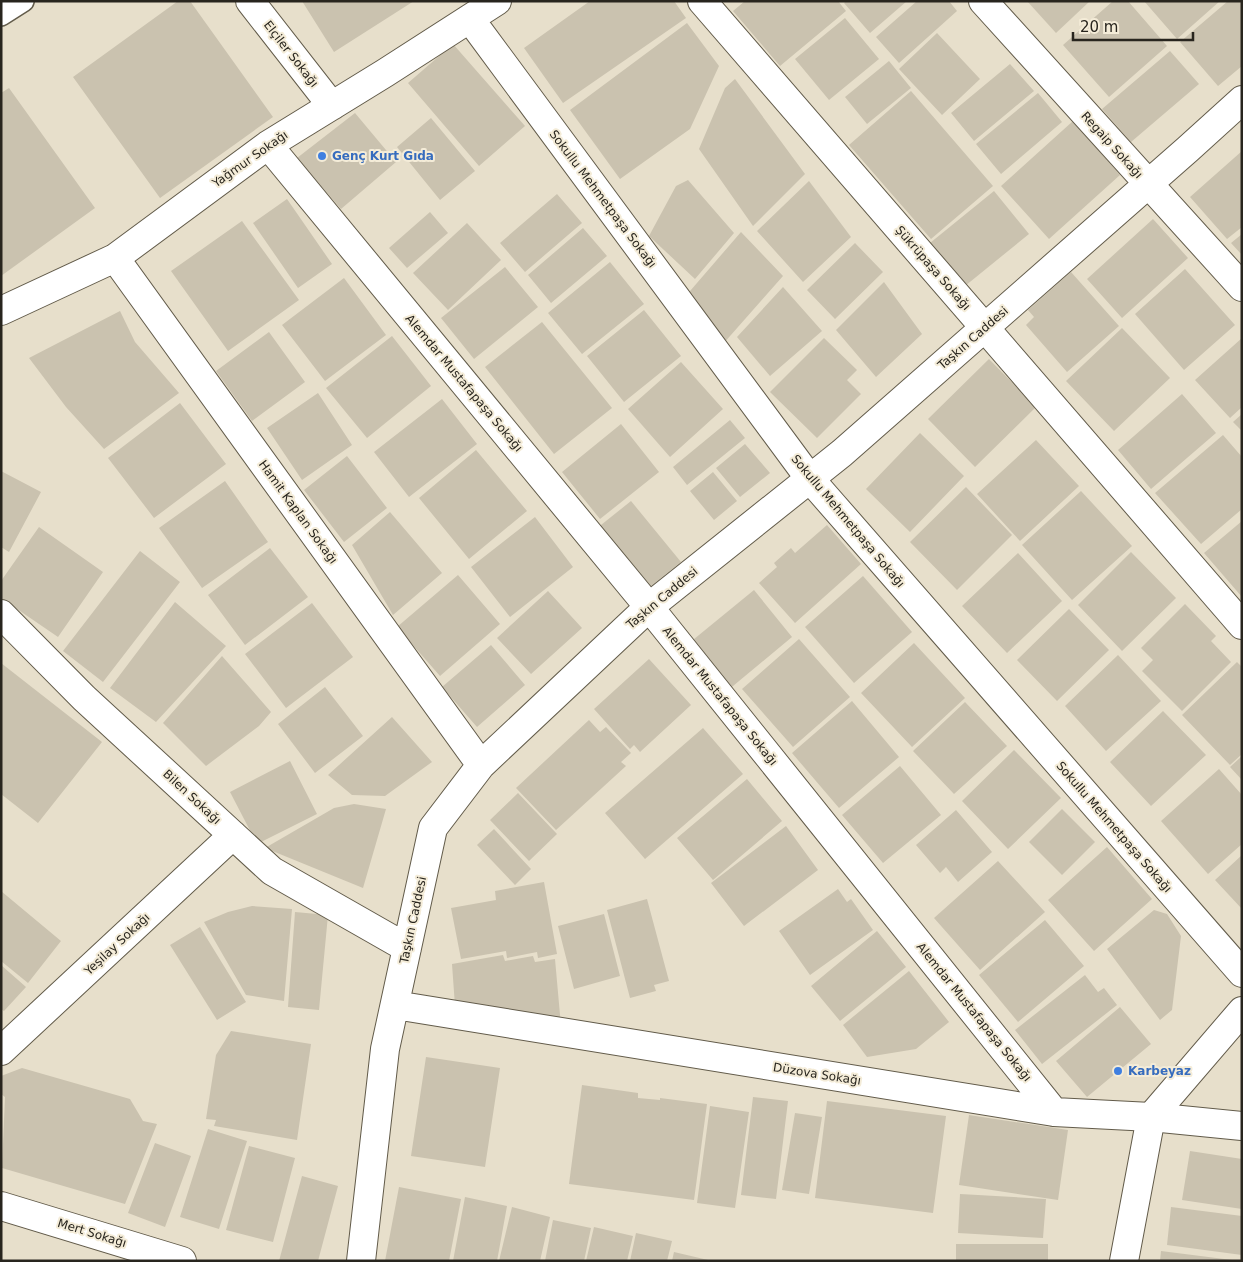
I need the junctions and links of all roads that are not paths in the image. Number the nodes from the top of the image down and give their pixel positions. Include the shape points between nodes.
1 (23, 1) edge
2 (250, 1) edge
3 (497, 1) edge
4 (702, 1) edge
5 (983, 1) edge
6 (1, 15) edge
7 (470, 19) junction
8 (1242, 100) edge
9 (332, 106) junction
10 (268, 145) junction
11 (1148, 185) junction
12 (115, 258) junction
13 (1242, 288) edge
14 (1, 311) edge
15 (985, 328) junction
16 (810, 479) junction
17 (649, 607) junction
18 (1, 614) edge
19 (1242, 625) edge
20 (481, 765) junction
21 (233, 835) junction
22 (407, 948) junction
23 (1242, 973) edge
24 (395, 1005) junction
25 (1242, 1011) edge
26 (1, 1051) edge
27 (1054, 1112) junction
28 (1151, 1117) junction
29 (1242, 1126) edge
30 (1, 1206) edge
31 (182, 1261) edge
32 (360, 1261) edge
33 (1124, 1261) edge

1 - 6 lane
2 - 9 street, Elçiler Sokağı
3 - 7 street, Yağmur Sokağı
4 - 15 street, Şükrüpaşa Sokağı
5 - 11 street, Regaip Sokağı
7 - 9 street, Yağmur Sokağı
7 - 16 street, Sokullu Mehmetpaşa Sokağı
8 - 11 street, Taşkın Caddesi
9 - 10 street, Yağmur Sokağı
10 - 12 street, Yağmur Sokağı
10 - 17 street, Alemdar Mustafapaşa Sokağı
11 - 13 street, Regaip Sokağı
11 - 15 street, Taşkın Caddesi
12 - 14 street, Yağmur Sokağı
12 - 20 street, Hamit Kaplan Sokağı
15 - 16 street, Taşkın Caddesi
15 - 19 street, Şükrüpaşa Sokağı
16 - 17 street, Taşkın Caddesi
16 - 23 street, Sokullu Mehmetpaşa Sokağı
17 - 20 street, Taşkın Caddesi
17 - 27 street, Alemdar Mustafapaşa Sokağı
18 - 21 street, Bilen Sokağı via 84,698
20 - 22 street, Taşkın Caddesi via 433,828
21 - 22 street, Bilen Sokağı via 272,871
21 - 26 street, Yeşilay Sokağı
22 - 24 street, Taşkın Caddesi
24 - 27 street, Düzova Sokağı
24 - 32 street, Taşkın Caddesi via 385,1049
25 - 28 street
27 - 28 street, Düzova Sokağı
28 - 29 street, Düzova Sokağı
28 - 33 street
30 - 31 street, Mert Sokağı

